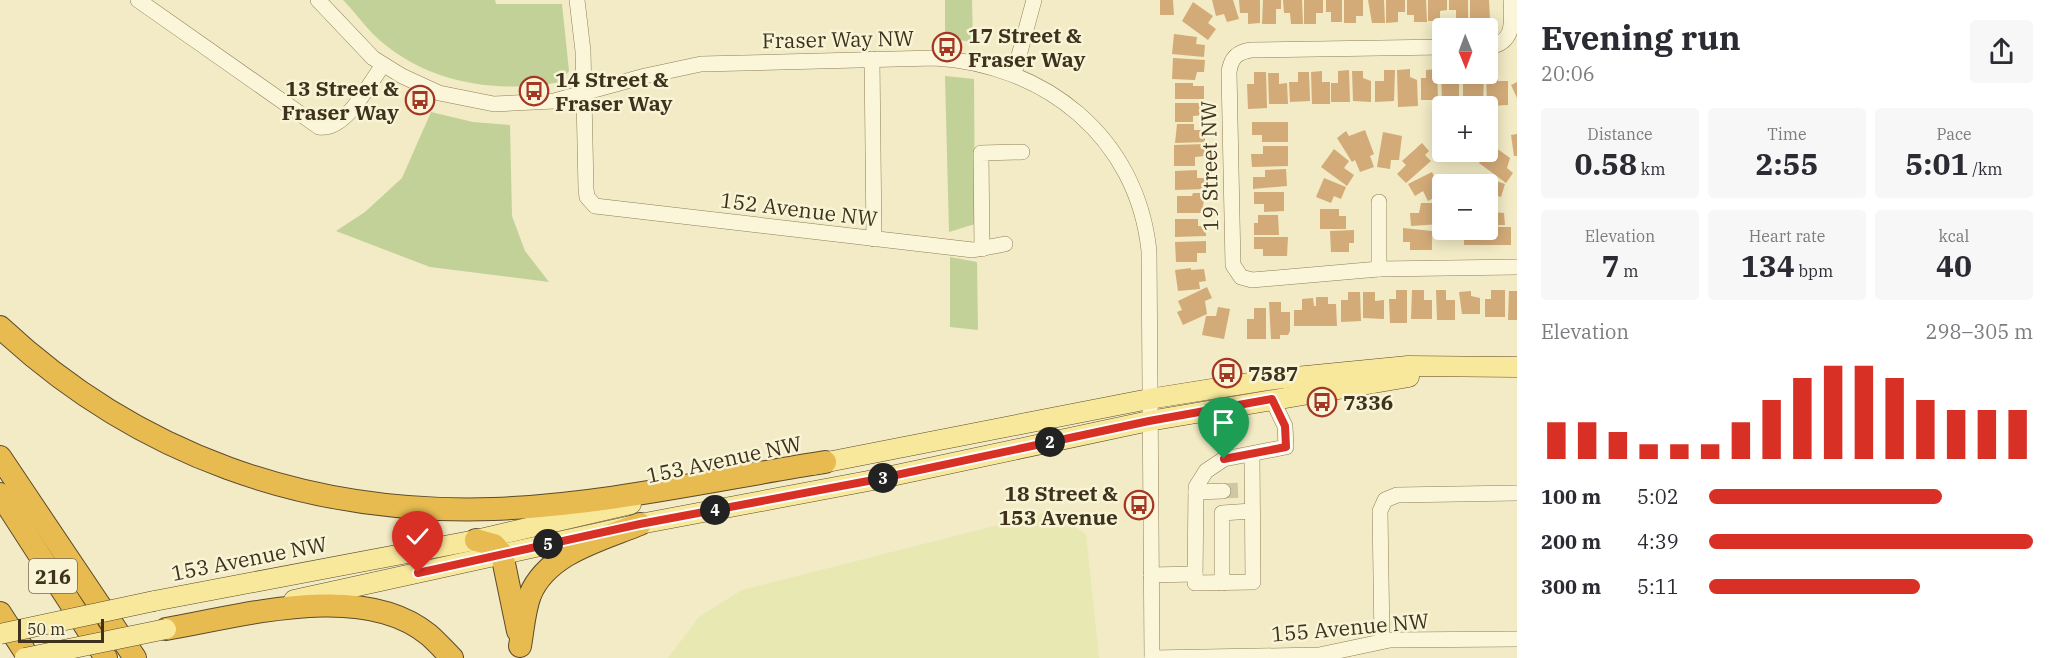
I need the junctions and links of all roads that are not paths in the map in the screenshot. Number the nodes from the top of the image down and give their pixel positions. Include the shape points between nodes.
1 (138, 0) edge
2 (318, 0) edge
3 (577, 0) edge
4 (1034, 0) edge
5 (1511, 0) edge
6 (1498, 43) edge
7 (1432, 47) edge
8 (872, 59) junction
9 (383, 65) junction
10 (1014, 74) junction
11 (584, 93) junction
12 (1022, 152) dead end
13 (1379, 202) dead end
14 (874, 239) junction
15 (1005, 244) dead end
16 (982, 249) junction
17 (1517, 267) edge
18 (1379, 269) junction
19 (0, 327) edge
20 (1517, 367) edge
21 (1464, 368) junction
22 (1149, 399) junction
23 (1272, 399) junction
24 (1149, 421) junction
25 (1252, 454) junction
26 (0, 457) edge
27 (825, 462) junction
28 (1223, 491) tunnel mouth
29 (1196, 492) junction
30 (1517, 493) edge
31 (0, 494) edge
32 (1196, 508) junction
33 (1252, 511) junction
34 (1222, 513) junction
35 (640, 524) junction
36 (476, 540) junction
37 (502, 554) junction
38 (1195, 574) junction
39 (1151, 575) junction
40 (1222, 583) junction
41 (0, 613) edge
42 (166, 629) junction
43 (0, 634) edge
44 (1517, 639) edge
45 (1382, 641) junction
46 (521, 652) edge
47 (27, 658) edge
48 (106, 658) edge
49 (135, 658) edge
50 (452, 658) edge
51 (1152, 658) edge

1 - 9 street via 314,124 326,128 343,119
2 - 9 street, Fraser Way NW
3 - 11 street
4 - 10 street
5 - 6 street via 1512,26 1507,40
7 - 18 street, 19 Street NW via 1251,50 1237,54 1229,72 1232,261 1241,277
8 - 10 street, Fraser Way NW via 965,60
8 - 11 street, Fraser Way NW via 701,64
8 - 14 street
9 - 11 street, Fraser Way NW via 420,86 476,102 528,104
10 - 22 street, Fraser Way NW via 1046,90 1081,116 1112,153 1139,204 1149,251
11 - 14 street, 152 Avenue NW via 589,202 601,208
12 - 16 street via 981,153
13 - 18 street
14 - 16 street, 152 Avenue NW
15 - 16 street, 152 Avenue NW
17 - 18 street
19 - 27 highway via 75,387 166,444 225,469 326,496 414,507 526,507
20 - 21 main road, 153 Avenue NW
21 - 22 main road, 153 Avenue NW via 1408,366 1360,370
21 - 23 main road, 153 Avenue NW
22 - 24 street, Fraser Way NW
22 - 27 main road, 153 Avenue NW
23 - 24 main road, 153 Avenue NW
23 - 25 street via 1285,426 1286,447
24 - 35 main road, 153 Avenue NW via 868,481
24 - 39 street, Fraser Way NW
25 - 29 street via 1224,459 1206,471
25 - 33 street via 1247,490
26 - 49 highway
27 - 36 main road, 153 Avenue NW
28 - 29 street
29 - 32 street
30 - 45 street via 1397,495 1385,500 1380,511
31 - 48 highway, 216
32 - 34 street
32 - 38 street
33 - 34 street
33 - 40 street via 1253,582
34 - 40 street
35 - 37 main road, 153 Avenue NW
35 - 46 highway via 565,556 546,570 529,597
36 - 37 highway via 494,545
36 - 43 main road, 153 Avenue NW, bridge
37 - 42 main road, 153 Avenue NW
37 - 46 highway
38 - 39 street
38 - 40 street via 1195,583
39 - 51 street, Fraser Way NW
41 - 47 highway
42 - 47 main road, 153 Avenue NW, bridge
42 - 50 highway via 297,607 362,608 412,625 428,634
44 - 45 street, 155 Avenue NW
45 - 51 street, 155 Avenue NW via 1319,656

